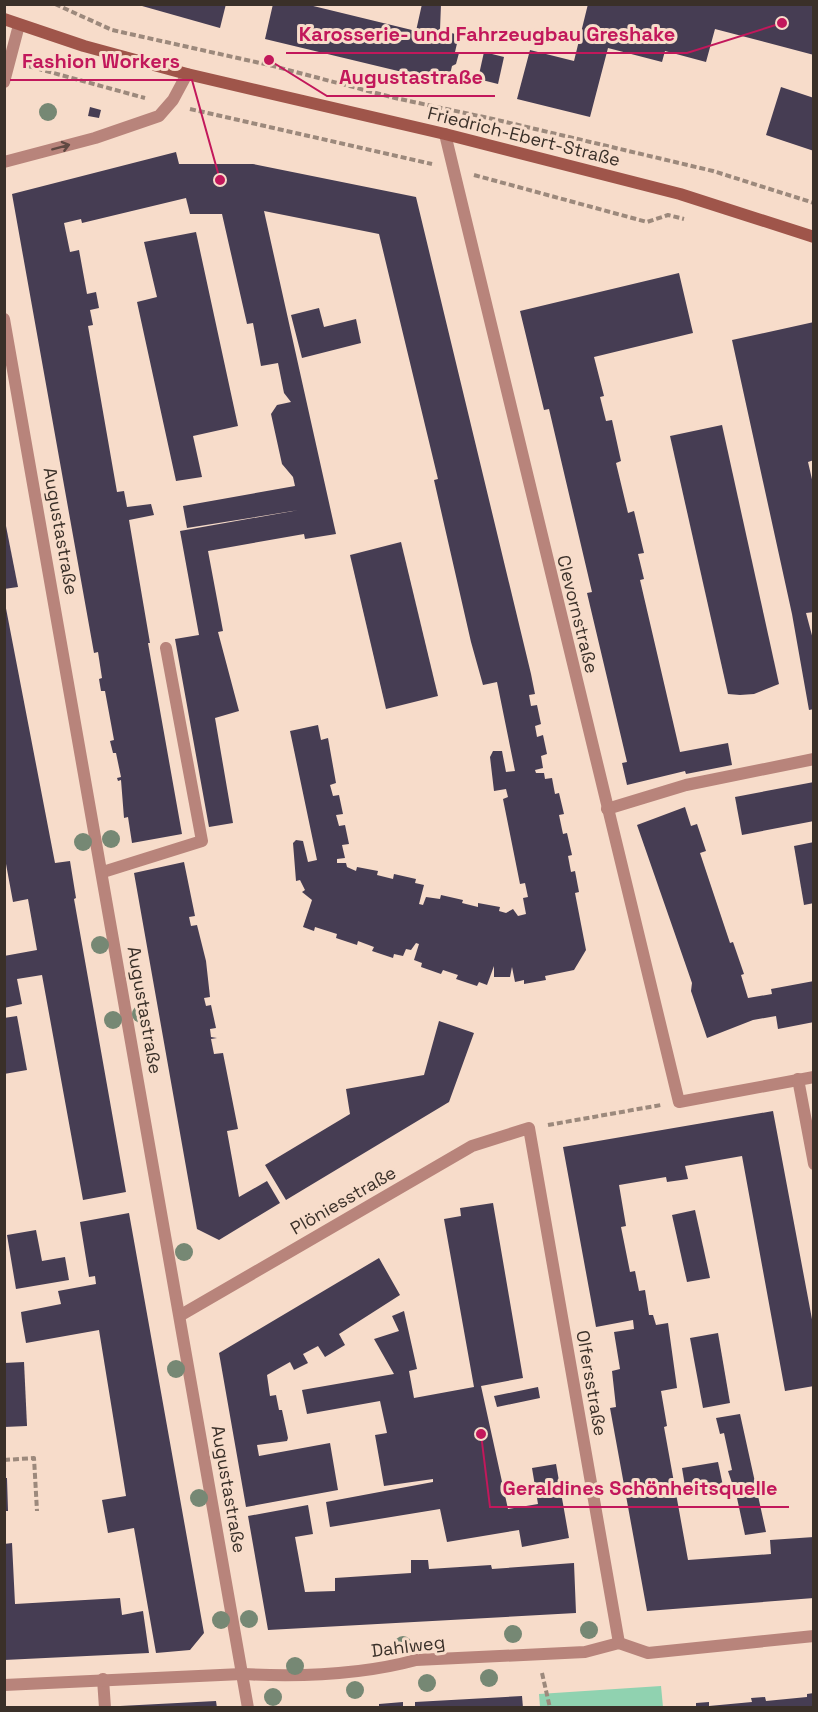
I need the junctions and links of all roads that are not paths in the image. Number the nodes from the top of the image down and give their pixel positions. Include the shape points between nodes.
1 (4, 19) edge
2 (19, 26) junction
3 (187, 74) junction
4 (4, 82) edge
5 (446, 134) junction
6 (4, 162) edge
7 (813, 237) edge
8 (4, 319) edge
9 (166, 648) dead end
10 (813, 759) edge
11 (607, 809) junction
12 (103, 872) junction
13 (813, 1077) edge
14 (798, 1079) junction
15 (529, 1128) joint
16 (813, 1164) edge
17 (180, 1316) junction
18 (813, 1636) edge
19 (620, 1644) junction
20 (242, 1674) junction
21 (103, 1679) junction
22 (4, 1685) edge
23 (105, 1707) edge
24 (248, 1707) edge

1 - 2 street, Friedrich-Ebert-Straße
2 - 3 street, Friedrich-Ebert-Straße
2 - 4 street
3 - 5 street, Friedrich-Ebert-Straße
6 -> 3 street via 159,116 170,105
5 - 7 street, Friedrich-Ebert-Straße via 680,194
5 - 11 street, Clevornstraße
8 - 12 street, Augustastraße
9 - 12 street via 202,840
10 - 11 street via 686,785
11 - 14 street, Clevornstraße via 679,1102
12 - 17 street, Augustastraße
13 - 14 street
14 - 16 street
15 - 17 street, Plöniesstraße via 472,1146
15 - 19 street, Olfersstraße
17 - 20 street, Augustastraße
18 - 19 street via 648,1653
19 - 20 street, Dahlweg via 585,1652 416,1660 390,1667 281,1676
20 - 21 street, Dahlweg
20 - 24 street, Augustastraße
21 - 22 street, Dahlweg
21 - 23 street

